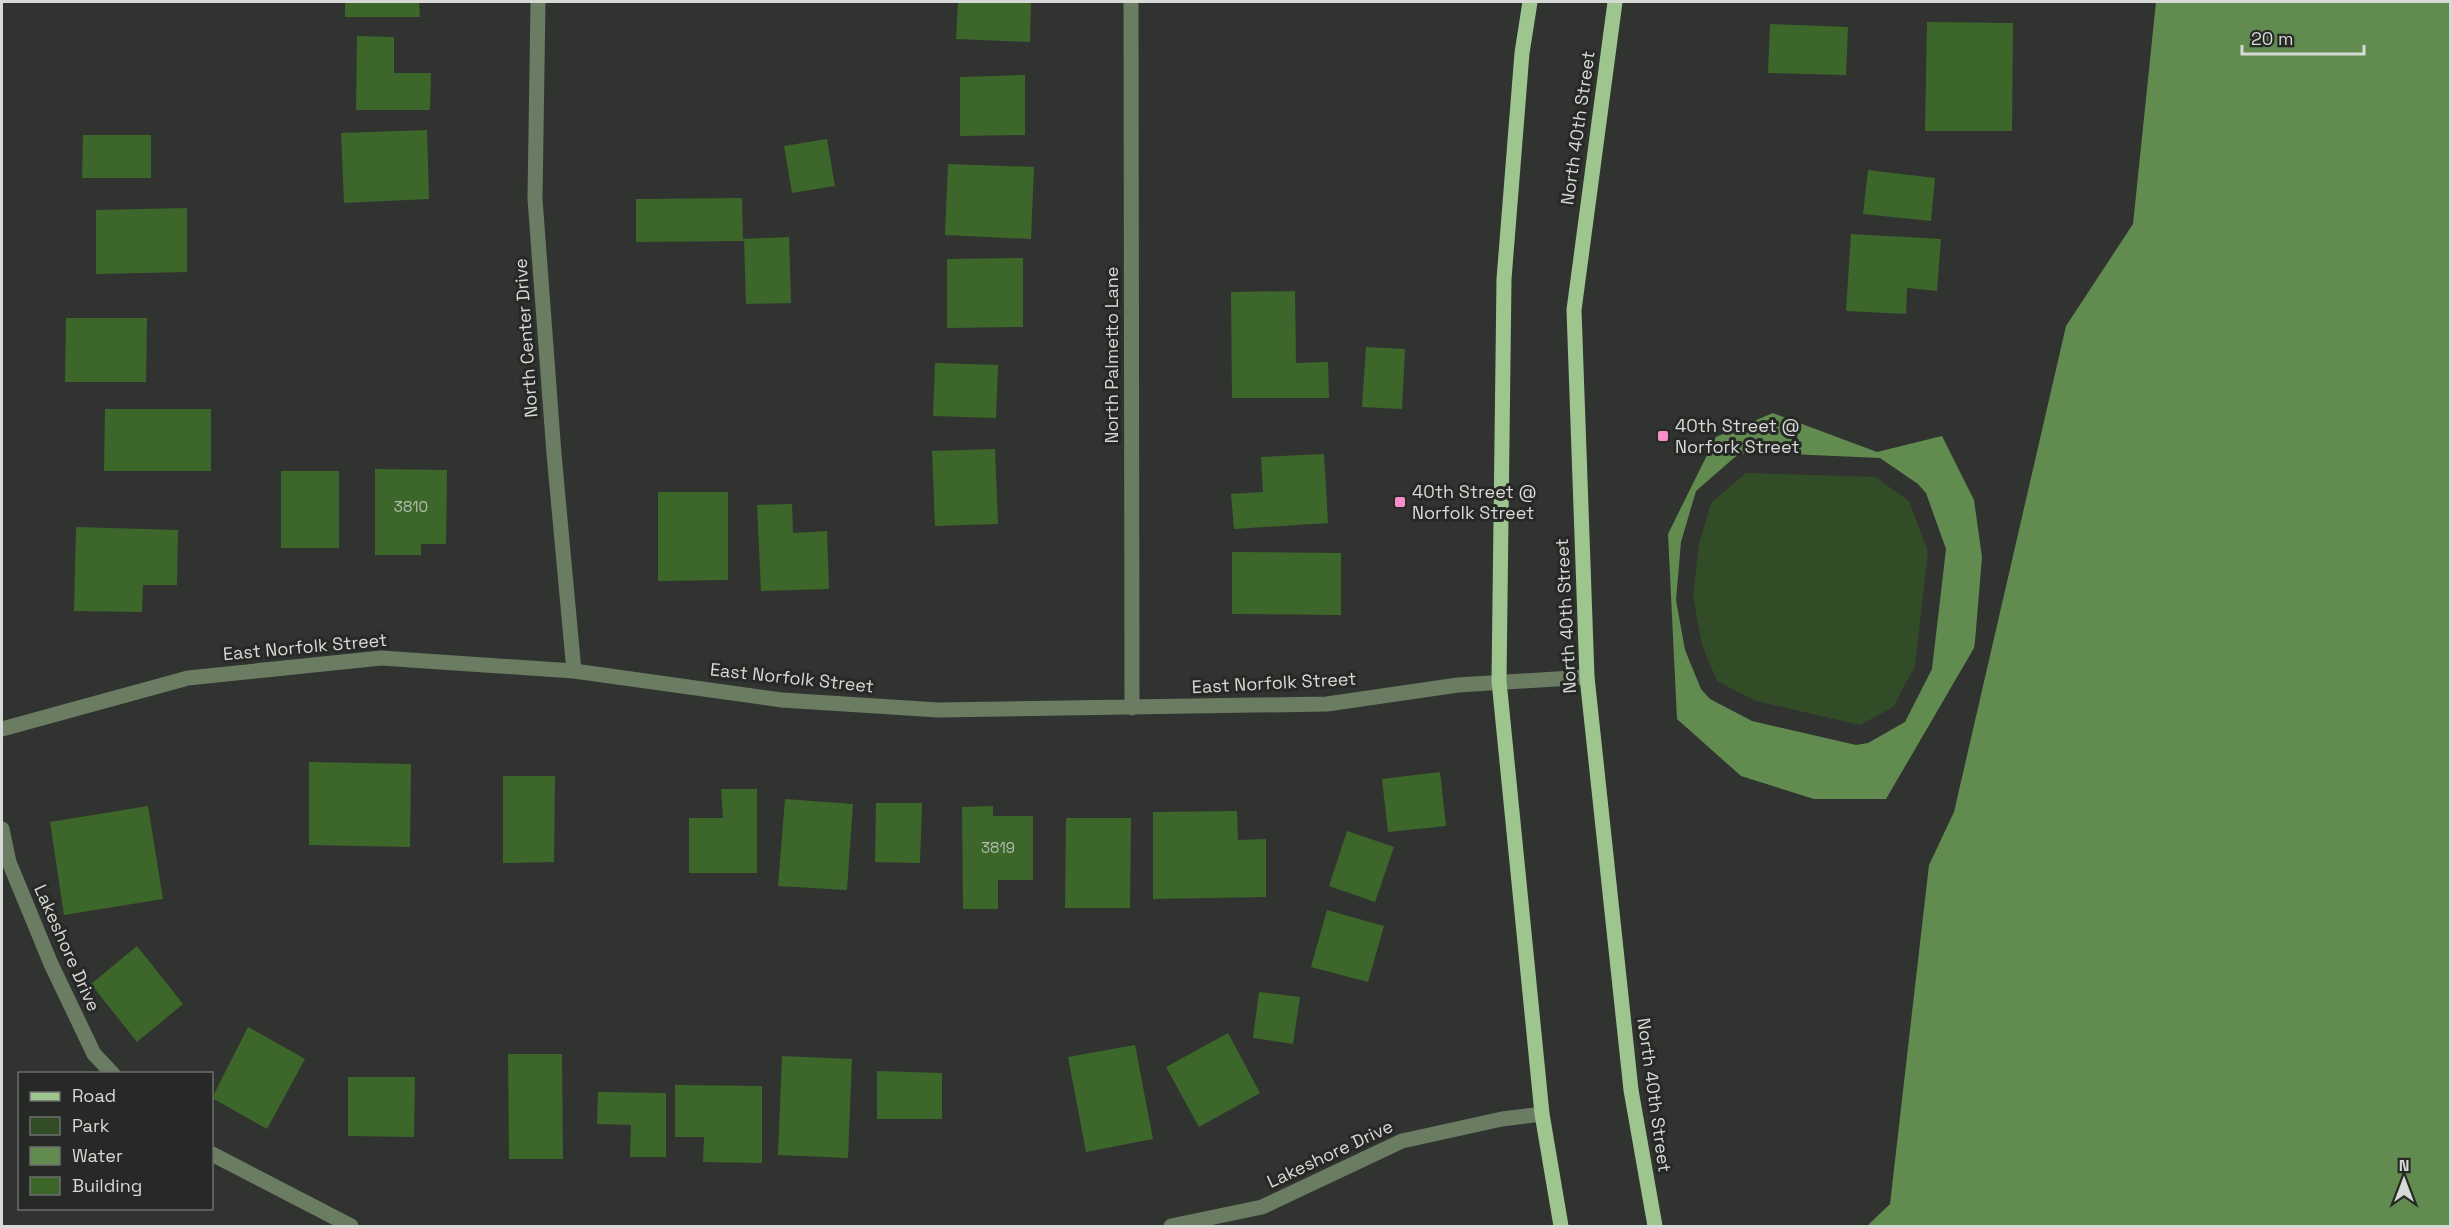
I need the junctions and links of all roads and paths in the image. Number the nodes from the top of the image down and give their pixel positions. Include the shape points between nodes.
1 (538, 2) edge
2 (1131, 2) edge
3 (1530, 2) edge
4 (1615, 2) edge
5 (574, 671) junction
6 (1587, 676) junction
7 (1499, 681) junction
8 (1132, 708) junction
9 (2, 729) edge
10 (2, 829) edge
11 (111, 1072) edge
12 (1542, 1114) junction
13 (213, 1155) edge
14 (351, 1227) edge
15 (1171, 1227) edge
16 (1561, 1227) edge
17 (1655, 1227) edge

1 - 5 street, North Center Drive via 535,199
2 - 8 street, North Palmetto Lane
3 - 7 main road via 1522,53 1504,279
4 - 6 main road, North 40th Street via 1574,310
5 - 8 street, East Norfolk Street via 782,700 938,710
5 - 9 street, East Norfolk Street via 381,658 188,678
6 - 7 street, East Norfolk Street
6 - 17 main road, North 40th Street via 1631,1090
7 - 8 street, East Norfolk Street via 1327,704
7 - 12 main road
10 - 11 street, Lakeshore Drive via 9,862 51,964 94,1054
12 - 15 street, Lakeshore Drive via 1402,1141 1262,1207
12 - 16 main road
13 - 14 street

